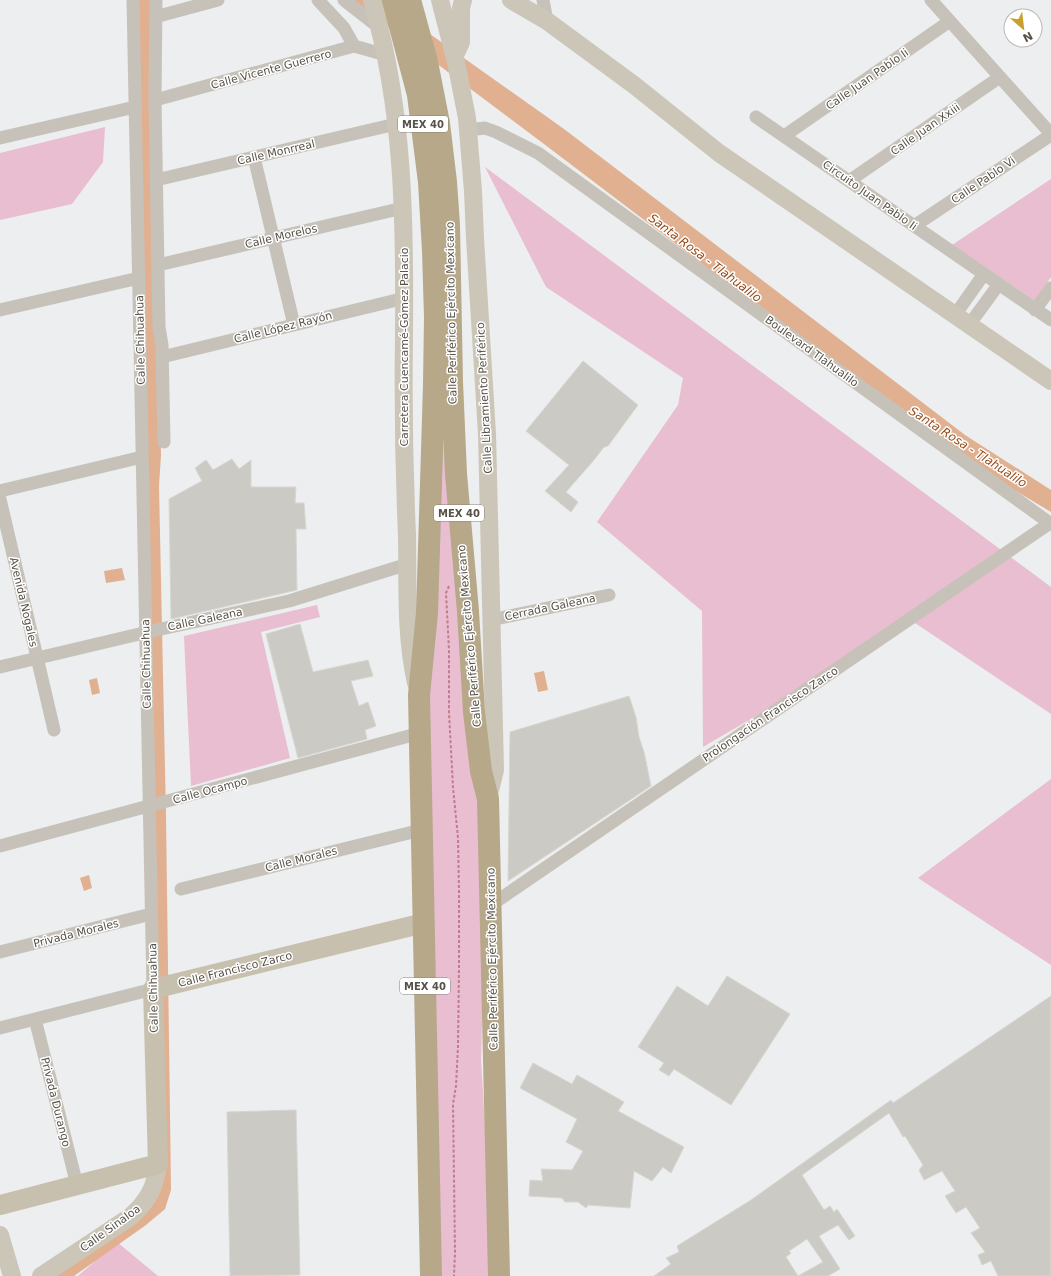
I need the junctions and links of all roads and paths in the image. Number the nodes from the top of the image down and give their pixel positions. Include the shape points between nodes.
1 (133, 0) edge
2 (156, 0) edge
3 (218, 0) edge
4 (318, 0) edge
5 (344, 0) edge
6 (372, 0) edge
7 (393, 0) edge
8 (410, 0) edge
9 (440, 0) edge
10 (463, 0) edge
11 (512, 0) edge
12 (543, 0) edge
13 (931, 0) edge
14 (155, 17) junction
15 (548, 21) junction
16 (950, 21) junction
17 (380, 27) junction
18 (354, 46) junction
19 (386, 55) junction
20 (456, 59) junction
21 (1000, 77) junction
22 (155, 100) junction
23 (135, 107) junction
24 (756, 117) dead end
25 (396, 124) junction
26 (467, 124) junction
27 (1051, 134) edge
28 (784, 136) junction
29 (0, 138) edge
30 (254, 157) junction
31 (156, 180) junction
32 (849, 181) junction
33 (403, 208) junction
34 (914, 226) junction
35 (273, 238) junction
36 (158, 264) junction
37 (984, 274) junction
38 (139, 278) junction
39 (999, 284) junction
40 (1051, 288) edge
41 (405, 298) junction
42 (0, 310) edge
43 (1035, 310) junction
44 (962, 320) junction
45 (1051, 320) edge
46 (294, 325) junction
47 (162, 357) junction
48 (1051, 381) edge
49 (164, 442) dead end
50 (142, 457) junction
51 (0, 490) edge
52 (0, 499) edge
53 (1050, 523) edge
54 (463, 563) junction
55 (408, 564) junction
56 (609, 595) dead end
57 (491, 620) junction
58 (149, 632) junction
59 (37, 658) junction
60 (0, 667) edge
61 (419, 695) junction
62 (54, 730) dead end
63 (420, 733) junction
64 (488, 799) junction
65 (152, 805) junction
66 (421, 830) junction
67 (0, 846) edge
68 (181, 889) dead end
69 (490, 905) junction
70 (152, 914) junction
71 (424, 924) junction
72 (0, 952) edge
73 (163, 986) junction
74 (35, 1019) junction
75 (0, 1028) edge
76 (158, 1164) junction
77 (76, 1185) junction
78 (0, 1205) edge
79 (0, 1235) edge
80 (12, 1276) edge
81 (41, 1276) edge
82 (431, 1276) edge
83 (454, 1276) edge
84 (499, 1276) edge

1 - 23 street, Calle Chihuahua
2 - 14 street
3 - 14 street
4 - 18 street via 344,28
5 - 17 street
6 - 17 main road, Carretera Cuencamé-Gómez Palacio / MEX 40
7 - 61 highway, Calle Periférico Ejército Mexicano / MEX 40 via 419,102 429,182 433,251 434,386 427,613
8 - 54 highway, Calle Periférico Ejército Mexicano / MEX 40 via 427,62 439,123 446,182 455,451
9 - 20 main road, Calle Libramiento Periférico
10 - 20 main road via 461,42
11 - 15 main road
12 - 15 street
13 - 16 street
14 - 22 street
15 - 44 main road via 719,153
16 - 21 street
16 - 28 street, Calle Juan Pablo Ii
17 - 19 main road, Carretera Cuencamé-Gómez Palacio / MEX 40
18 - 19 street
18 - 22 street, Calle Vicente Guerrero
19 - 25 main road, Carretera Cuencamé-Gómez Palacio / MEX 40
20 - 26 main road, Calle Libramiento Periférico
21 - 27 street
21 - 32 street, Calle Juan Xxiii
22 - 31 street
23 - 29 street
23 - 38 street, Calle Chihuahua
24 - 28 street, Circuito Juan Pablo Ii
25 - 30 street, Calle Monrreal
25 - 33 main road, Carretera Cuencamé-Gómez Palacio / MEX 40
26 - 53 street, Boulevard Tlahualilo via 496,132 538,153
26 - 57 main road, Calle Libramiento Periférico via 487,434
27 - 34 street, Calle Pablo Vi
28 - 32 street, Circuito Juan Pablo Ii
30 - 31 street, Calle Monrreal
30 - 35 street
31 - 36 street
32 - 34 street, Circuito Juan Pablo Ii
33 - 35 street, Calle Morelos
33 - 41 main road, Carretera Cuencamé-Gómez Palacio / MEX 40
34 - 37 street, Circuito Juan Pablo Ii
35 - 36 street, Calle Morelos
35 - 46 street
36 - 47 street
37 - 39 street, Circuito Juan Pablo Ii
37 - 44 street
38 - 42 street
38 - 50 street, Calle Chihuahua
39 - 43 street, Circuito Juan Pablo Ii
39 - 44 street
40 - 43 street
41 - 46 street, Calle López Rayón
41 - 55 main road, Carretera Cuencamé-Gómez Palacio / MEX 40 via 404,460
43 - 45 street, Circuito Juan Pablo Ii
44 - 48 main road
46 - 47 street, Calle López Rayón
47 - 49 street
50 - 51 street
50 - 58 street, Calle Chihuahua
52 - 59 street, Avenida Nogales
53 - 69 street, Prolongación Francisco Zarco
54 - 64 highway, Calle Periférico Ejército Mexicano / MEX 40 via 474,712 481,771
54 - 83 path via 454,573 446,593 449,713 458,838 459,892 458,1046 453,1104
55 - 58 street, Calle Galeana via 289,601
55 - 61 main road, Carretera Cuencamé-Gómez Palacio / MEX 40 via 410,647
56 - 57 street, Cerrada Galeana
57 - 64 main road, Calle Libramiento Periférico via 495,770
58 - 59 street, Calle Galeana
58 - 65 street, Calle Chihuahua
59 - 60 street, Calle Galeana
59 - 62 street, Avenida Nogales
61 - 63 highway, Calle Periférico Ejército Mexicano / MEX 40
63 - 65 street, Calle Ocampo
63 - 66 highway, Calle Periférico Ejército Mexicano / MEX 40
64 - 69 highway, Calle Periférico Ejército Mexicano / MEX 40
65 - 67 street, Calle Ocampo
65 - 70 street, Calle Chihuahua
66 - 68 street, Calle Morales
66 - 71 highway, Calle Periférico Ejército Mexicano / MEX 40
69 - 84 highway, Calle Periférico Ejército Mexicano / MEX 40
70 - 72 street, Privada Morales
70 - 73 street, Calle Chihuahua
71 - 73 main road, Calle Francisco Zarco
71 - 82 highway, Calle Periférico Ejército Mexicano / MEX 40
73 - 74 street, Calle Francisco Zarco
73 - 76 main road, Calle Chihuahua
74 - 75 street, Calle Francisco Zarco
74 - 77 street, Privada Durango
76 - 77 main road
76 - 81 main road, Calle Sinaloa via 155,1182 140,1208
77 - 78 main road
79 - 80 main road

